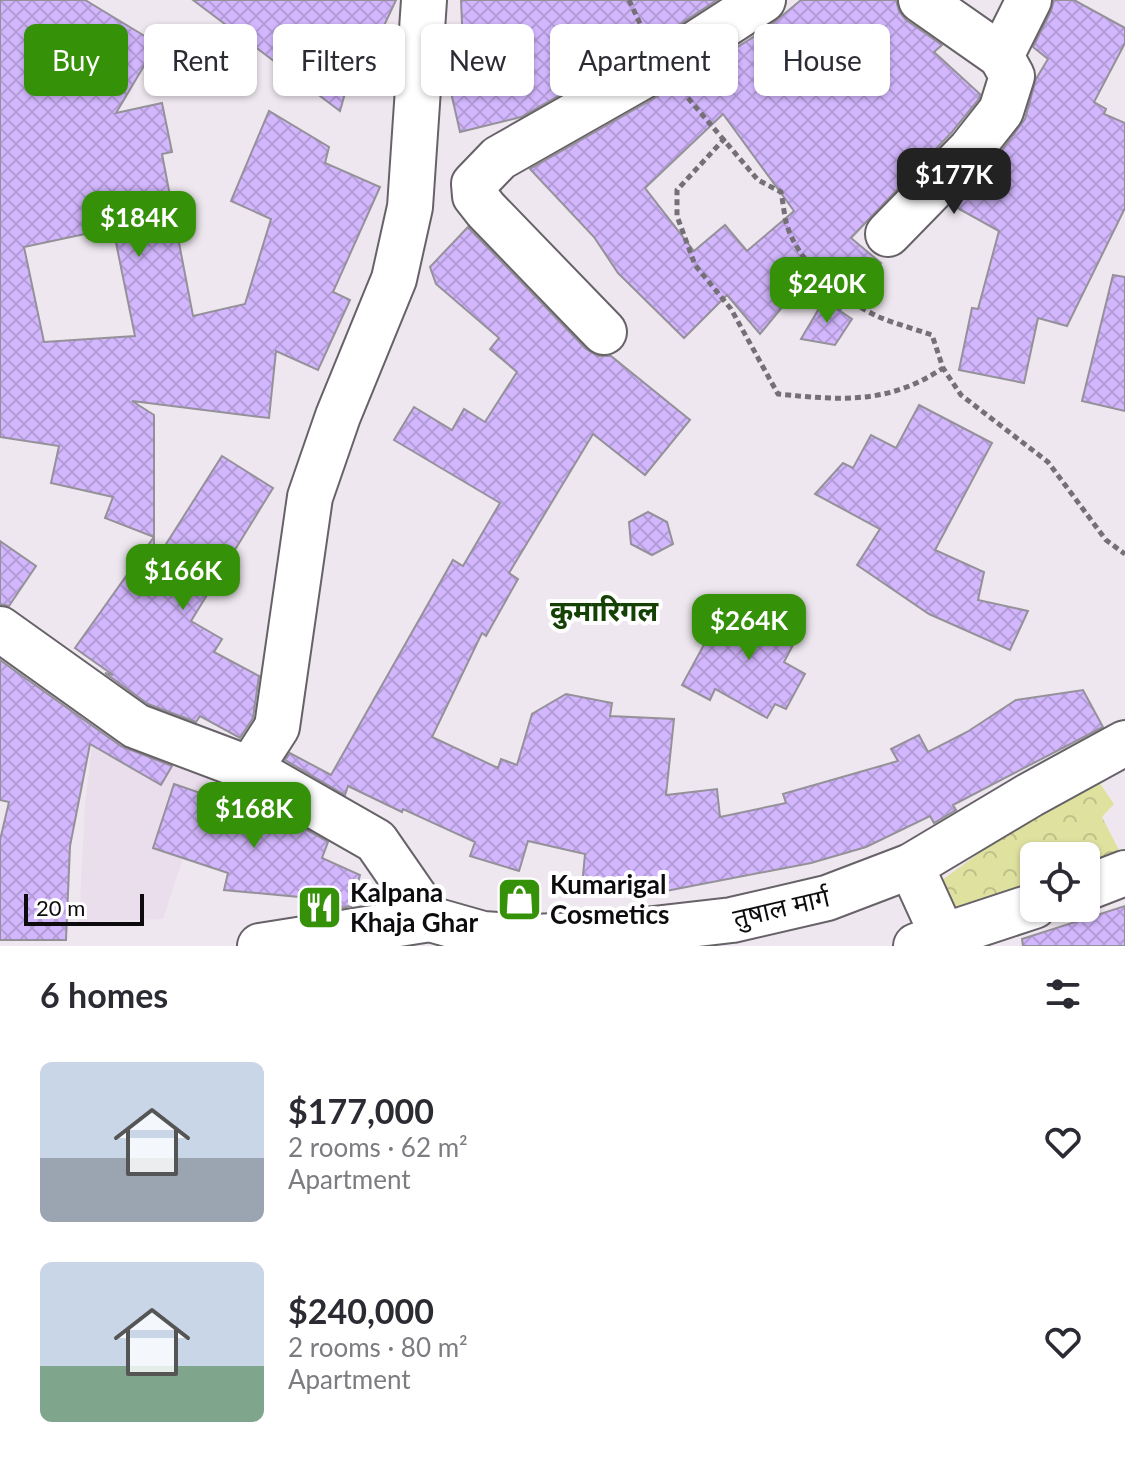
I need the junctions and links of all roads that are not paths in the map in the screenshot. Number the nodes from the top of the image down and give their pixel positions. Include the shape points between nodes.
1 (424, 0) edge
2 (763, 0) edge
3 (921, 0) edge
4 (1029, 0) edge
5 (1001, 56) junction
6 (888, 234) dead end
7 (604, 332) dead end
8 (0, 629) edge
9 (1125, 743) edge
10 (250, 769) junction
11 (911, 866) junction
12 (1125, 873) edge
13 (1100, 883) edge
14 (1020, 911) edge
15 (430, 919) junction
16 (930, 941) edge
17 (272, 945) edge

1 - 10 street via 410,207 394,279 310,497 277,727
2 - 7 street via 661,66 499,158 474,184 475,196 486,210
3 - 5 street
4 - 5 street
5 - 6 street via 1012,76 1001,111
8 - 10 street via 136,726
9 - 11 street, तुषाल मार्ग
10 - 15 street via 376,841
11 - 15 street, तुषाल मार्ग via 813,902 732,920 625,933 483,934
11 - 16 street
12 - 13 street
14 - 16 street
15 - 17 street, तुषाल मार्ग

